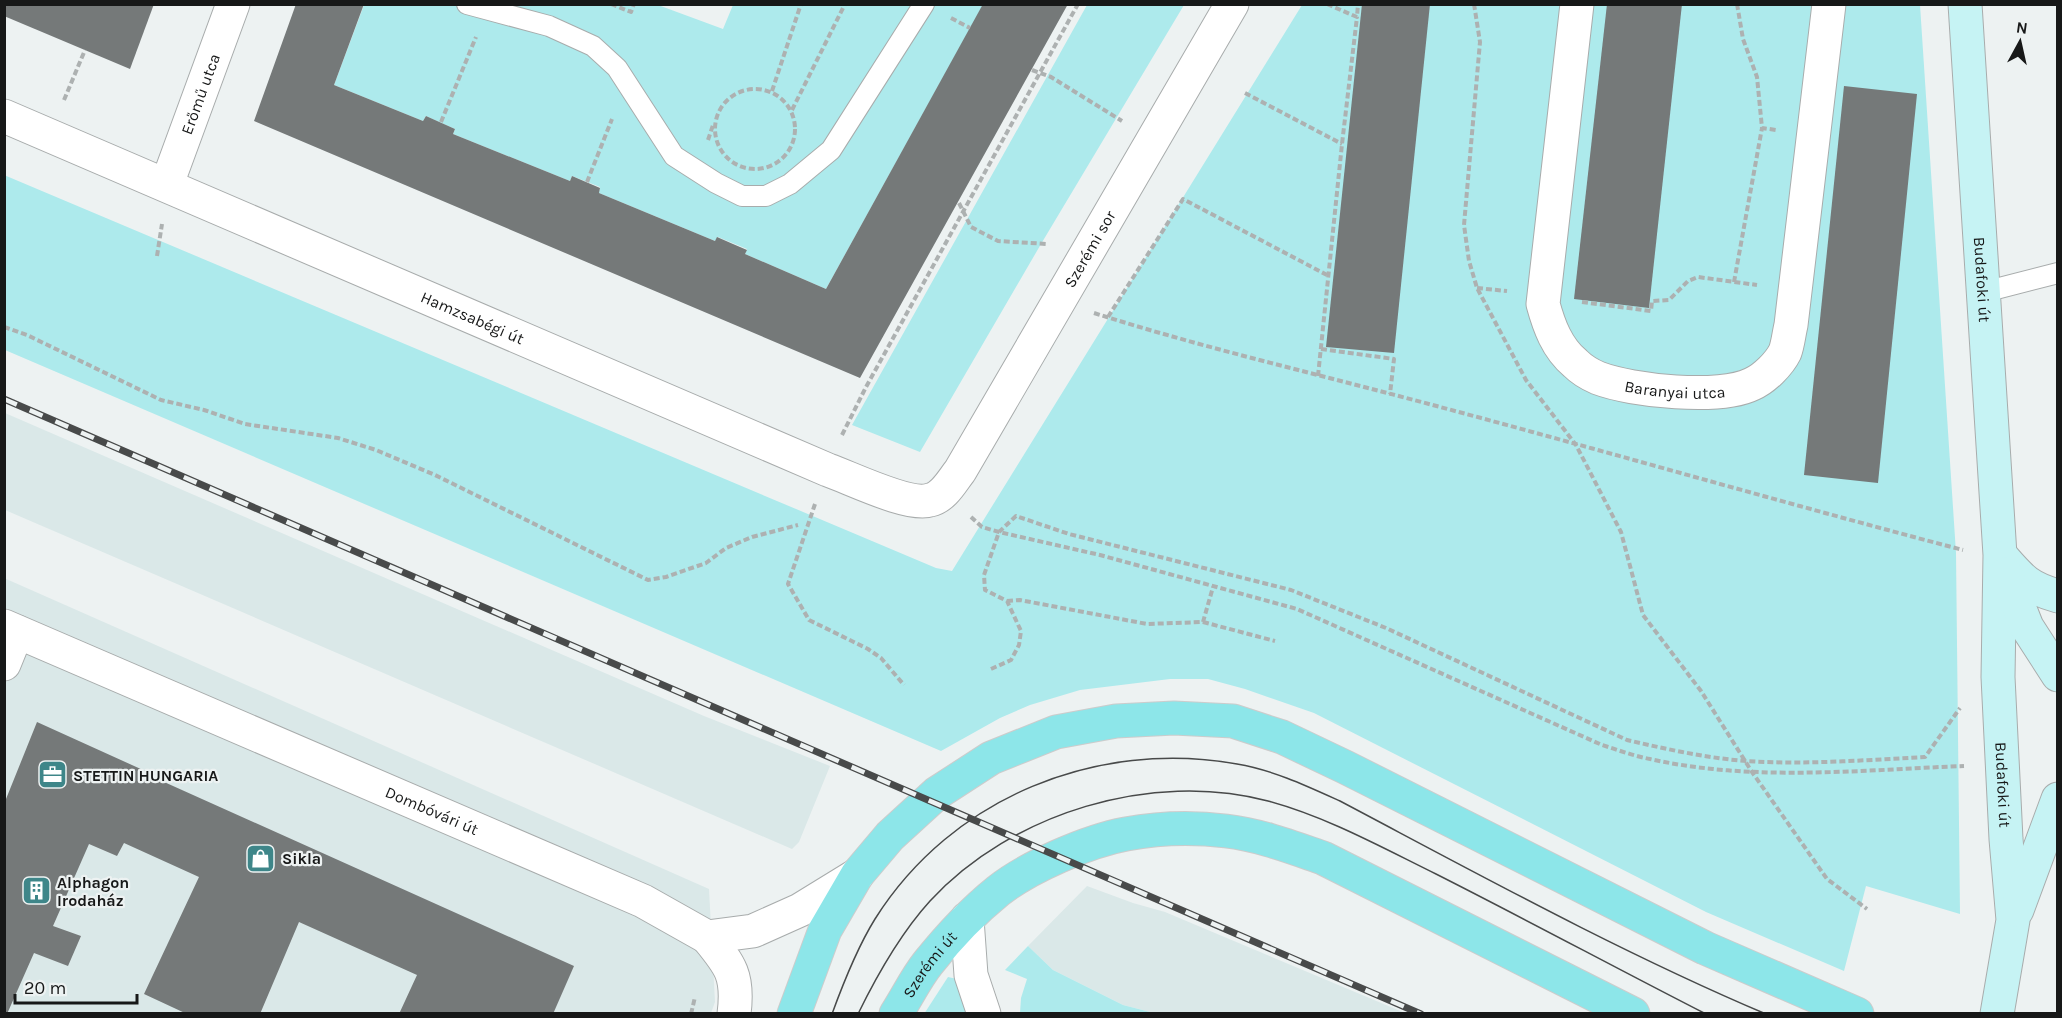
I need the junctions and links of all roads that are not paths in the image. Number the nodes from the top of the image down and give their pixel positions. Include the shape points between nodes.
1 (233, 4) edge
2 (467, 4) edge
3 (924, 4) edge
4 (1232, 4) edge
5 (1577, 4) edge
6 (1829, 4) edge
7 (1965, 4) edge
8 (4, 116) edge
9 (168, 184) junction
10 (2058, 273) edge
11 (1984, 292) junction
12 (943, 493) joint
13 (2000, 555) junction
14 (2058, 596) edge
15 (11, 629) edge
16 (4, 664) edge
17 (2058, 675) edge
18 (2058, 799) edge
19 (857, 875) junction
20 (967, 920) junction
21 (2013, 920) junction
22 (707, 937) junction
23 (798, 1003) edge
24 (734, 1014) edge
25 (896, 1014) edge
26 (984, 1014) edge
27 (1633, 1014) edge
28 (1857, 1014) edge
29 (1997, 1014) edge

1 - 9 street, Erőmű utca
2 - 3 lane via 549,26 592,46 617,68 674,156 741,196 766,196 790,184 831,150
4 - 12 street, Szerémi sor via 960,471
5 - 6 street, Baranyai utca via 1543,304 1549,329 1575,364 1598,378 1699,394 1753,384 1769,372 1784,352 1796,290
7 - 11 street, Budafoki út
8 - 9 street, Hamzsabégi út
9 - 12 street, Hamzsabégi út via 828,470 914,501 931,500
10 - 11 lane
11 - 13 street, Budafoki út
13 - 14 street via 2022,580
13 - 17 street, Budafoki út via 2027,627
13 - 21 street, Budafoki út via 1998,677
15 - 16 street
15 - 22 street, Dombóvári út via 643,901
18 - 21 street
19 - 22 street via 800,910 753,931
19 - 23 main road via 825,930
19 - 28 main road via 890,836 937,793 991,758 1056,732 1116,721 1174,717 1233,721 1282,737 1705,948
20 - 25 main road, Szerémi út via 926,965
20 - 26 street via 971,975
20 - 27 main road, Szerémi út via 998,891 1028,871 1090,845 1125,834 1159,830 1227,831 1272,840 1323,858
21 - 29 street, Budafoki út
22 - 24 street via 730,965 736,993

